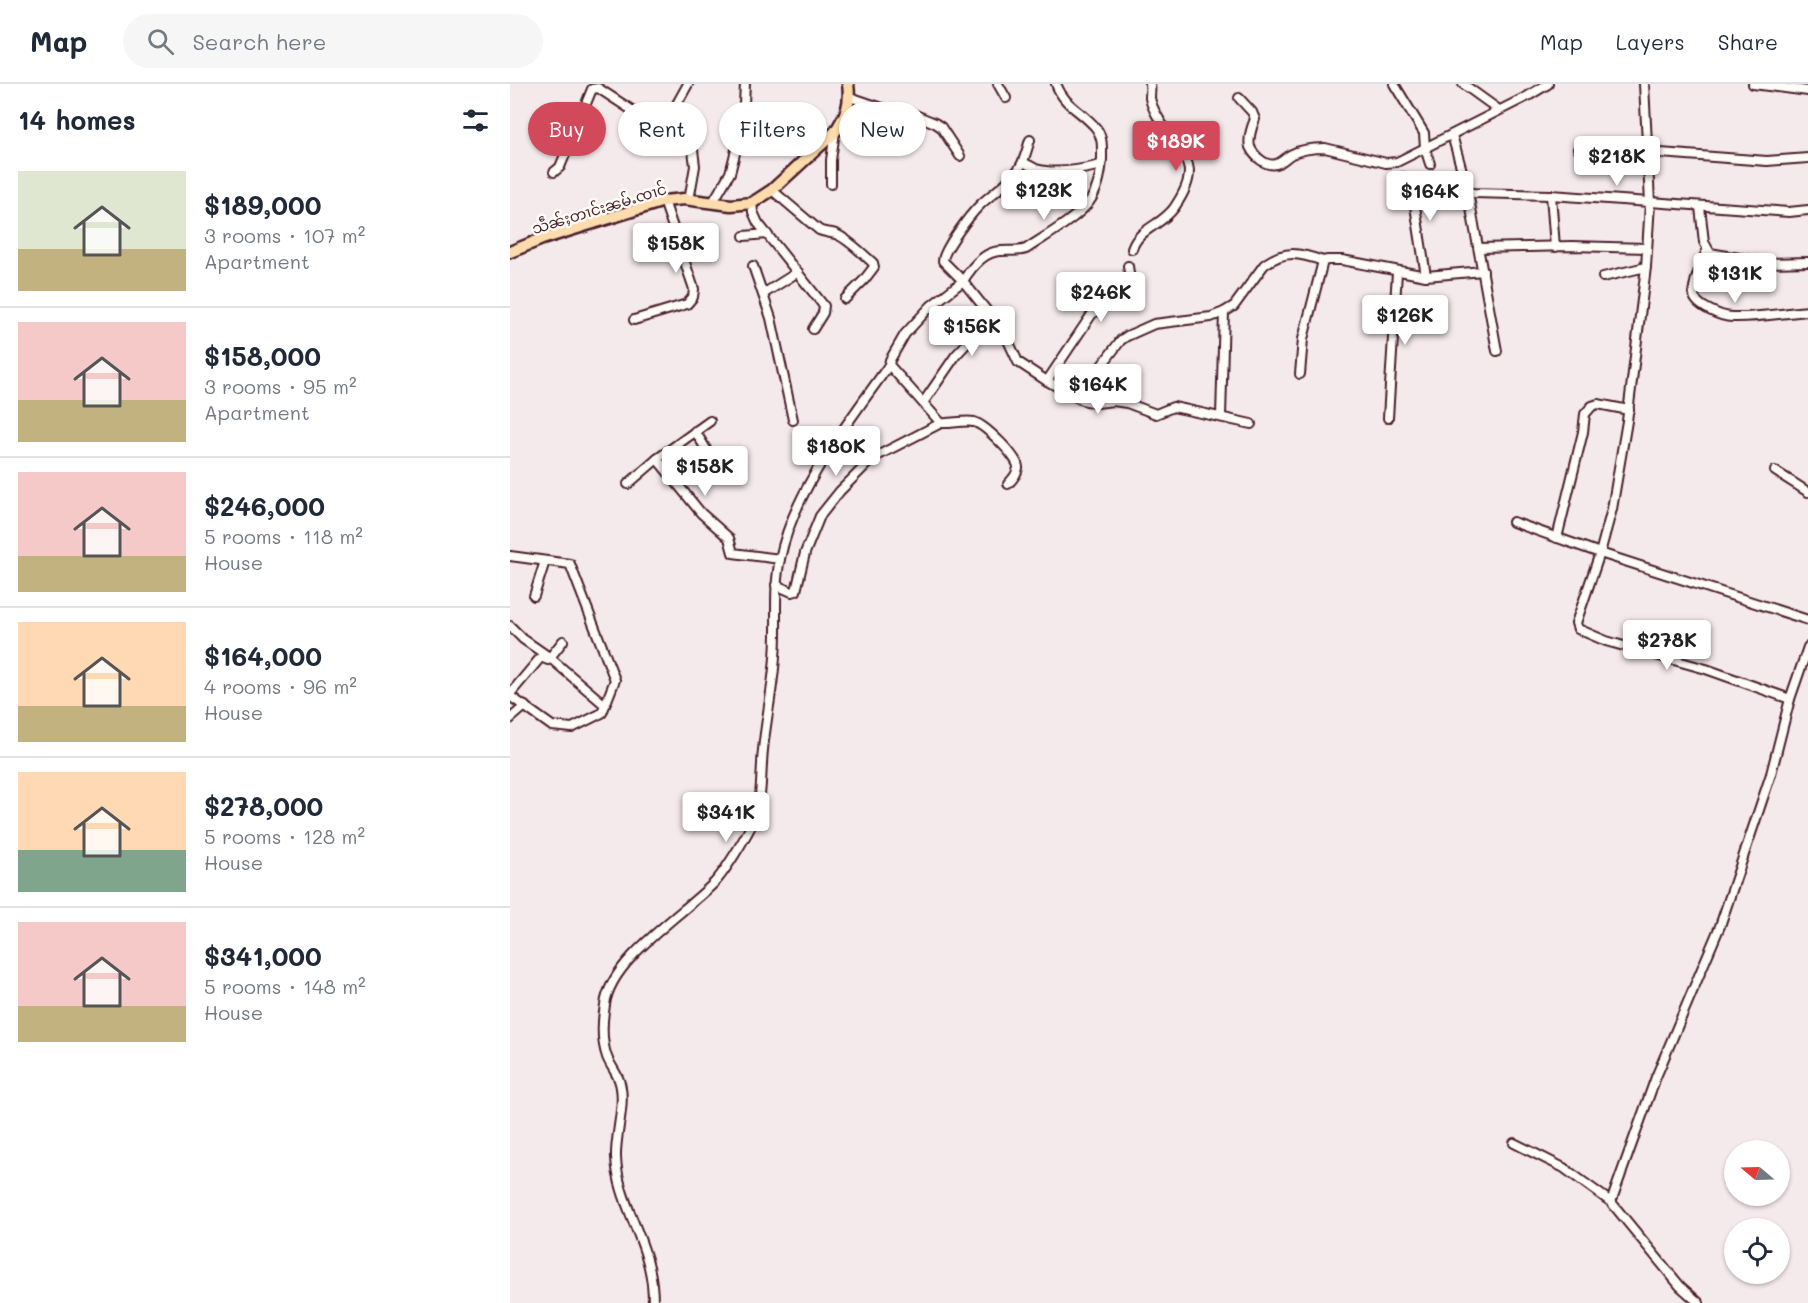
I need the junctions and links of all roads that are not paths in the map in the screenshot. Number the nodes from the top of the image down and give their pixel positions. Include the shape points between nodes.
1 (688, 84) edge
2 (746, 84) edge
3 (848, 84) edge
4 (998, 84) edge
5 (1056, 84) edge
6 (1150, 84) edge
7 (1394, 84) edge
8 (1463, 84) edge
9 (1548, 84) edge
10 (1644, 84) edge
11 (1753, 84) edge
12 (1808, 91) edge
13 (850, 97) junction
14 (1006, 98) dead end
15 (1239, 98) dead end
16 (678, 102) edge
17 (1499, 110) junction
18 (835, 132) junction
19 (1452, 135) junction
20 (1030, 140) dead end
21 (1425, 148) junction
22 (1578, 149) dead end
23 (1647, 152) junction
24 (960, 156) dead end
25 (1808, 158) edge
26 (1023, 162) junction
27 (1430, 164) dead end
28 (1101, 165) junction
29 (554, 172) dead end
30 (1403, 177) dead end
31 (831, 184) dead end
32 (772, 189) junction
33 (1468, 192) junction
34 (1551, 195) junction
35 (689, 200) junction
36 (664, 201) junction
37 (713, 202) junction
38 (752, 203) junction
39 (1650, 203) junction
40 (1700, 207) junction
41 (1808, 210) edge
42 (767, 234) junction
43 (744, 236) dead end
44 (1555, 246) junction
45 (1479, 248) junction
46 (1647, 248) junction
47 (1132, 249) dead end
48 (1707, 250) junction
49 (510, 252) edge
50 (1323, 261) junction
51 (1808, 262) edge
52 (753, 266) dead end
53 (1128, 266) dead end
54 (1646, 267) junction
55 (1483, 271) junction
56 (798, 272) junction
57 (1397, 272) junction
58 (1426, 276) junction
59 (1603, 277) dead end
60 (963, 281) junction
61 (763, 294) junction
62 (845, 299) dead end
63 (1808, 311) edge
64 (1224, 312) junction
65 (991, 316) junction
66 (634, 320) dead end
67 (813, 329) dead end
68 (1497, 351) dead end
69 (889, 365) junction
70 (1096, 373) dead end
71 (1300, 375) dead end
72 (1047, 381) junction
73 (923, 403) junction
74 (1629, 410) junction
75 (1221, 416) junction
76 (1388, 418) dead end
77 (793, 420) dead end
78 (710, 421) dead end
79 (941, 423) junction
80 (1251, 424) dead end
81 (695, 432) junction
82 (657, 459) junction
83 (1774, 471) dead end
84 (671, 476) junction
85 (628, 484) dead end
86 (1008, 484) dead end
87 (1808, 492) edge
88 (1513, 522) dead end
89 (1557, 538) junction
90 (1600, 553) junction
91 (510, 556) edge
92 (780, 559) junction
93 (545, 561) junction
94 (776, 585) junction
95 (534, 596) dead end
96 (1808, 620) edge
97 (510, 626) edge
98 (563, 641) dead end
99 (1808, 647) edge
100 (549, 657) junction
101 (510, 695) edge
102 (1790, 699) junction
103 (605, 705) junction
104 (525, 706) junction
105 (510, 719) edge
106 (1514, 1143) dead end
107 (1611, 1202) junction
108 (653, 1303) edge
109 (1699, 1303) edge

1 - 16 street
2 - 37 street via 743,123 730,173
3 - 13 highway
4 - 14 street
5 - 28 street via 1065,100 1097,130 1103,142
6 - 47 street via 1150,99 1186,160 1189,181 1168,216 1140,235
7 - 21 street via 1424,133
8 - 17 street
9 - 17 street
10 - 23 street
11 - 12 street
13 - 18 highway
13 - 24 street via 934,123 941,127
15 - 21 street via 1255,119 1250,147 1268,164 1316,148 1397,162
17 - 19 street
18 - 31 street
18 - 32 highway
19 - 21 street
19 - 33 street
20 - 26 street
21 - 27 street
22 - 23 street
23 - 25 street via 1767,161
23 - 39 street
26 - 28 street via 1036,169 1058,171
26 - 60 street via 978,207 945,250 943,261
28 - 60 street via 1097,188 1077,214 1026,249 988,254
29 - 35 street via 560,167 592,89 598,88 693,150 695,166
30 - 58 street via 1415,206
32 - 38 highway
32 - 62 street via 819,230 836,233 873,263 864,280
33 - 34 street
33 - 45 street
34 - 39 street
34 - 44 street
35 - 36 highway, သဵၼ်ႈတၢင်းၼမ်ႉၸၢင်
35 - 37 highway, သဵၼ်ႈတၢင်းၼမ်ႉၸၢင်
36 - 49 highway, သဵၼ်ႈတၢင်းၼမ်ႉၸၢင်
36 - 66 street via 694,289 693,297 687,304
37 - 38 highway, သဵၼ်ႈတၢင်းၼမ်ႉၸၢင်
38 - 42 street via 758,223
39 - 40 street
39 - 46 street
40 - 41 street
40 - 48 street
42 - 43 street
42 - 56 street
44 - 45 street
44 - 46 street
45 - 55 street
46 - 54 street
48 - 51 street via 1768,263
48 - 63 street via 1694,286 1697,303 1730,317
50 - 57 street via 1342,260
50 - 64 street via 1290,253 1270,261 1234,306
50 - 71 street via 1303,339
52 - 61 street
53 - 72 street via 1130,280 1126,288 1092,314
54 - 59 street
54 - 74 street
55 - 58 street
55 - 68 street
56 - 61 street
56 - 67 street via 824,306 824,313
57 - 58 street
57 - 76 street
60 - 65 street
60 - 69 street via 931,306 905,334
61 - 77 street
64 - 70 street via 1154,324 1127,336
64 - 75 street
65 - 72 street via 1004,332 1018,362
65 - 73 street via 956,355
69 - 73 street
69 - 92 street via 817,470 789,525
72 - 75 street via 1096,403 1113,401 1156,414 1173,407
73 - 79 street
74 - 89 street via 1598,404 1585,414
74 - 90 street via 1612,509
75 - 80 street
78 - 81 street
79 - 86 street via 973,422 989,431 1017,461 1018,468
79 - 94 street via 873,458 820,516 805,553 796,591
81 - 82 street
81 - 84 street via 706,449 704,453
82 - 84 street
82 - 85 street
83 - 87 street
84 - 92 street via 701,513 729,538 733,553
88 - 89 street
89 - 90 street
90 - 96 street
90 - 102 street via 1576,623 1578,629
91 - 93 street
92 - 94 street
93 - 95 street
93 - 103 street via 570,564 615,680
94 - 108 street via 775,658 758,812 716,881 622,966 605,1002 603,1035 621,1097 616,1159 628,1209 649,1265
97 - 100 street
98 - 100 street
99 - 102 street
100 - 101 street via 541,657
100 - 103 street
101 - 104 street
102 - 107 street via 1771,774 1720,926 1656,1077
103 - 104 street via 602,713 572,728 552,726
104 - 105 street
106 - 107 street via 1564,1168
107 - 109 street via 1680,1286

